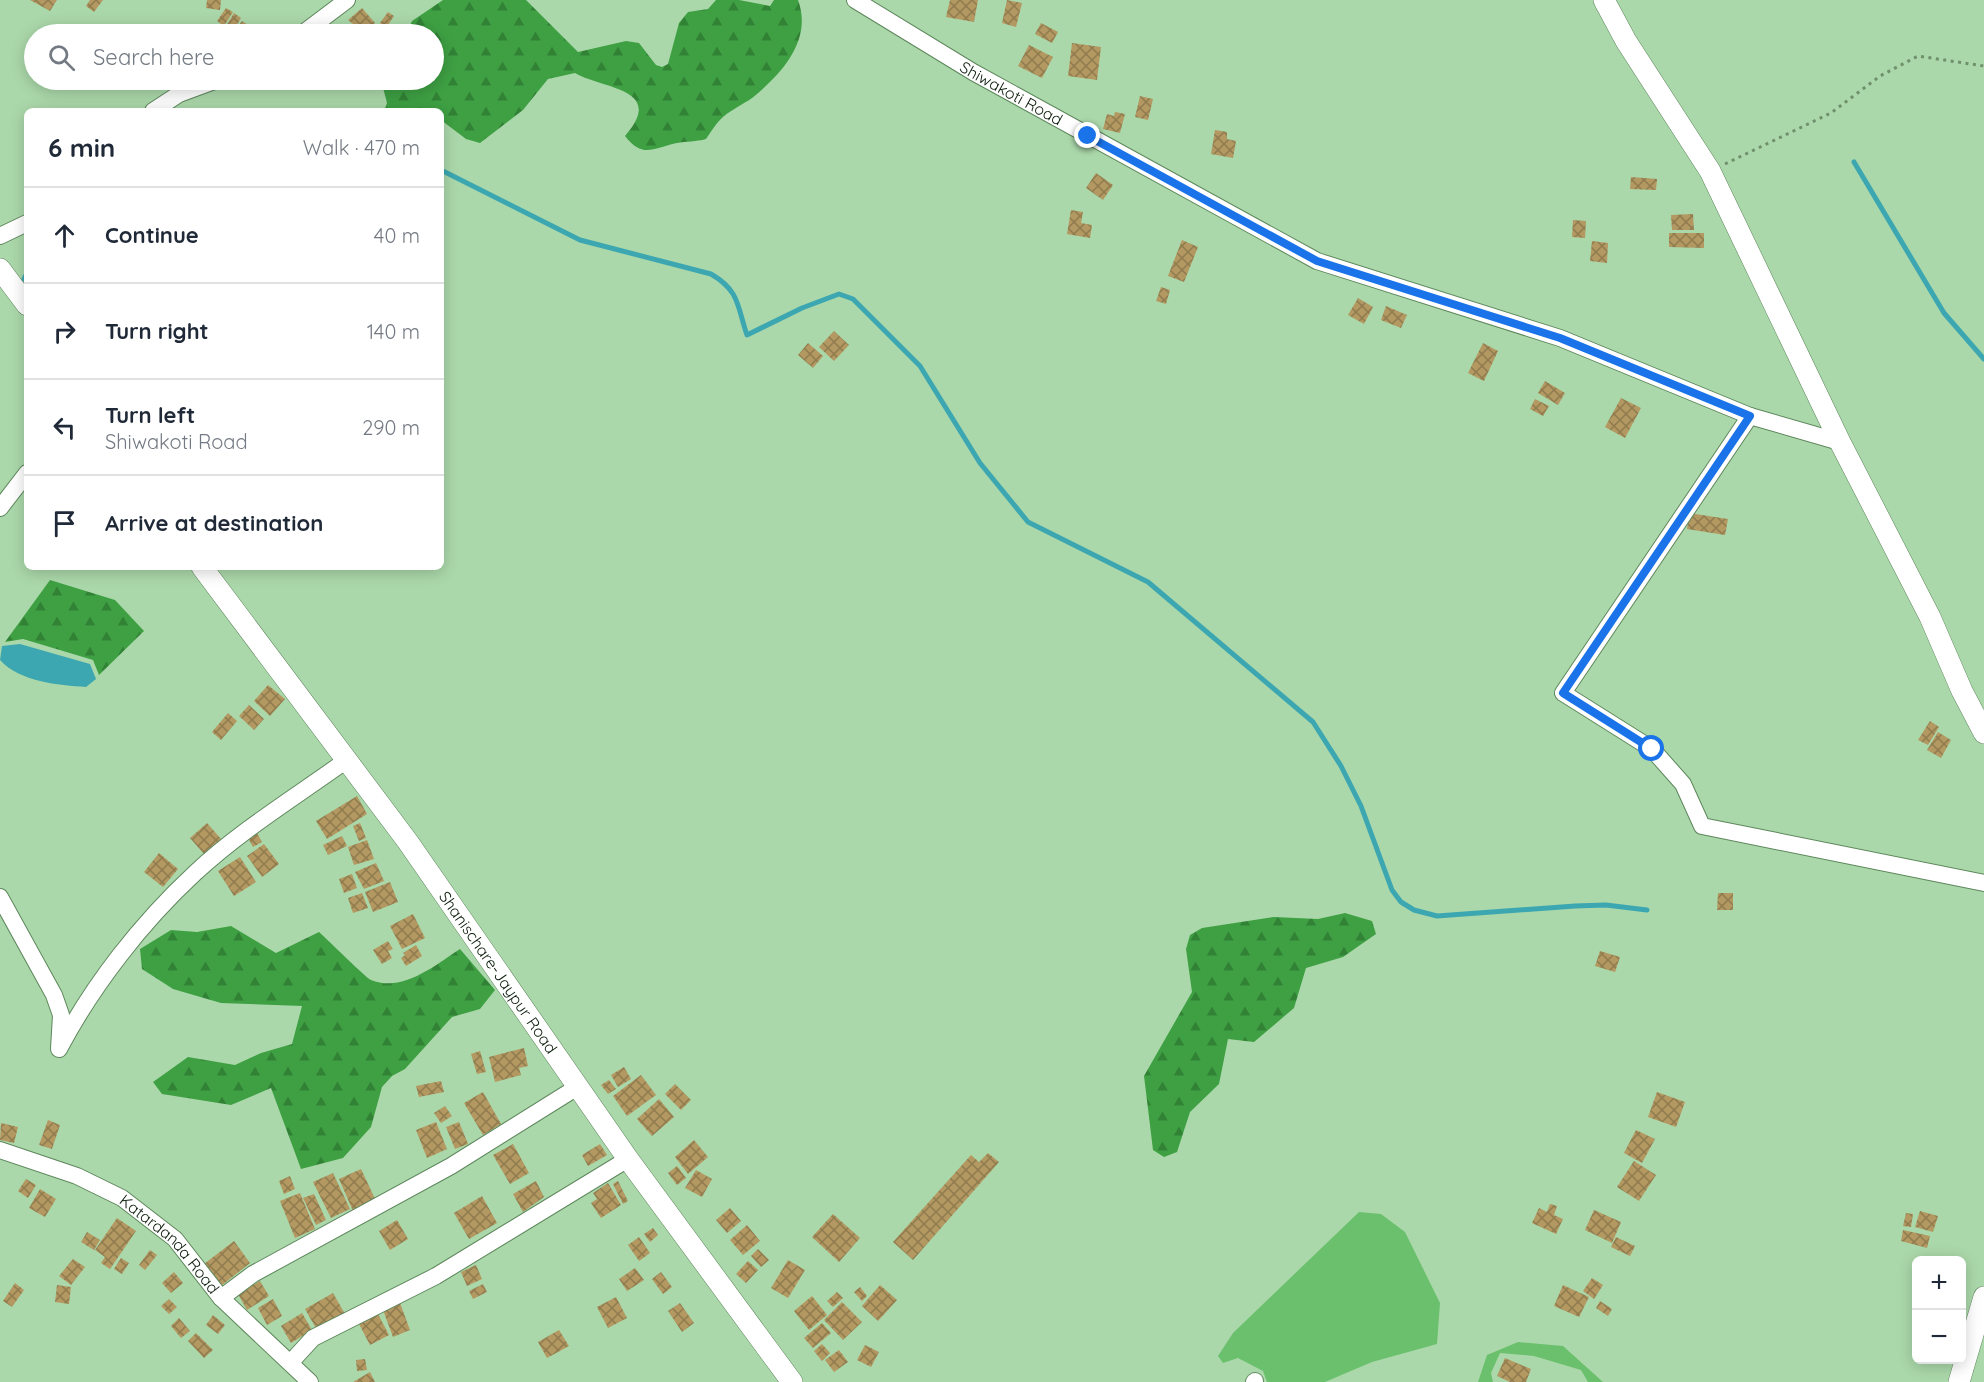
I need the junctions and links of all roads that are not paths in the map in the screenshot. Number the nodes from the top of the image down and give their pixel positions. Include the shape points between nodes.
1 (347, 0) edge
2 (855, 0) edge
3 (1604, 0) edge
4 (315, 24) edge
5 (190, 90) edge
6 (158, 108) edge
7 (24, 224) edge
8 (0, 236) edge
9 (0, 269) edge
10 (24, 301) edge
11 (1750, 416) junction
12 (1840, 442) junction
13 (24, 476) edge
14 (0, 508) edge
15 (204, 570) edge
16 (1984, 733) edge
17 (348, 759) junction
18 (1984, 883) edge
19 (0, 897) edge
20 (579, 1086) junction
21 (0, 1150) edge
22 (628, 1159) junction
23 (1984, 1297) edge
24 (221, 1298) junction
25 (291, 1362) junction
26 (310, 1382) edge
27 (792, 1382) edge
28 (1959, 1382) edge

1 - 4 street
2 - 11 street, Shiwakoti Road via 973,72 1317,261 1560,338
3 - 12 street via 1710,171
5 - 6 street
7 - 8 street
9 - 10 street
11 - 12 street, Shiwakoti Road
11 - 18 street via 1563,693 1652,749 1683,784 1702,826
12 - 16 street via 1930,617
13 - 14 street
15 - 17 street, Shanischare-Jaypur Road
17 - 19 street via 226,846 172,895 78,1014 59,1049 61,1015 54,995
17 - 20 street, Shanischare-Jaypur Road
20 - 22 street, Shanischare-Jaypur Road
20 - 24 street via 451,1166 253,1274
21 - 24 street, Katardanda Road via 77,1176 122,1198 175,1239
22 - 25 street via 436,1276 313,1338
22 - 27 street, Shanischare-Jaypur Road
23 - 28 street
24 - 25 street, Katardanda Road
25 - 26 street, Katardanda Road

